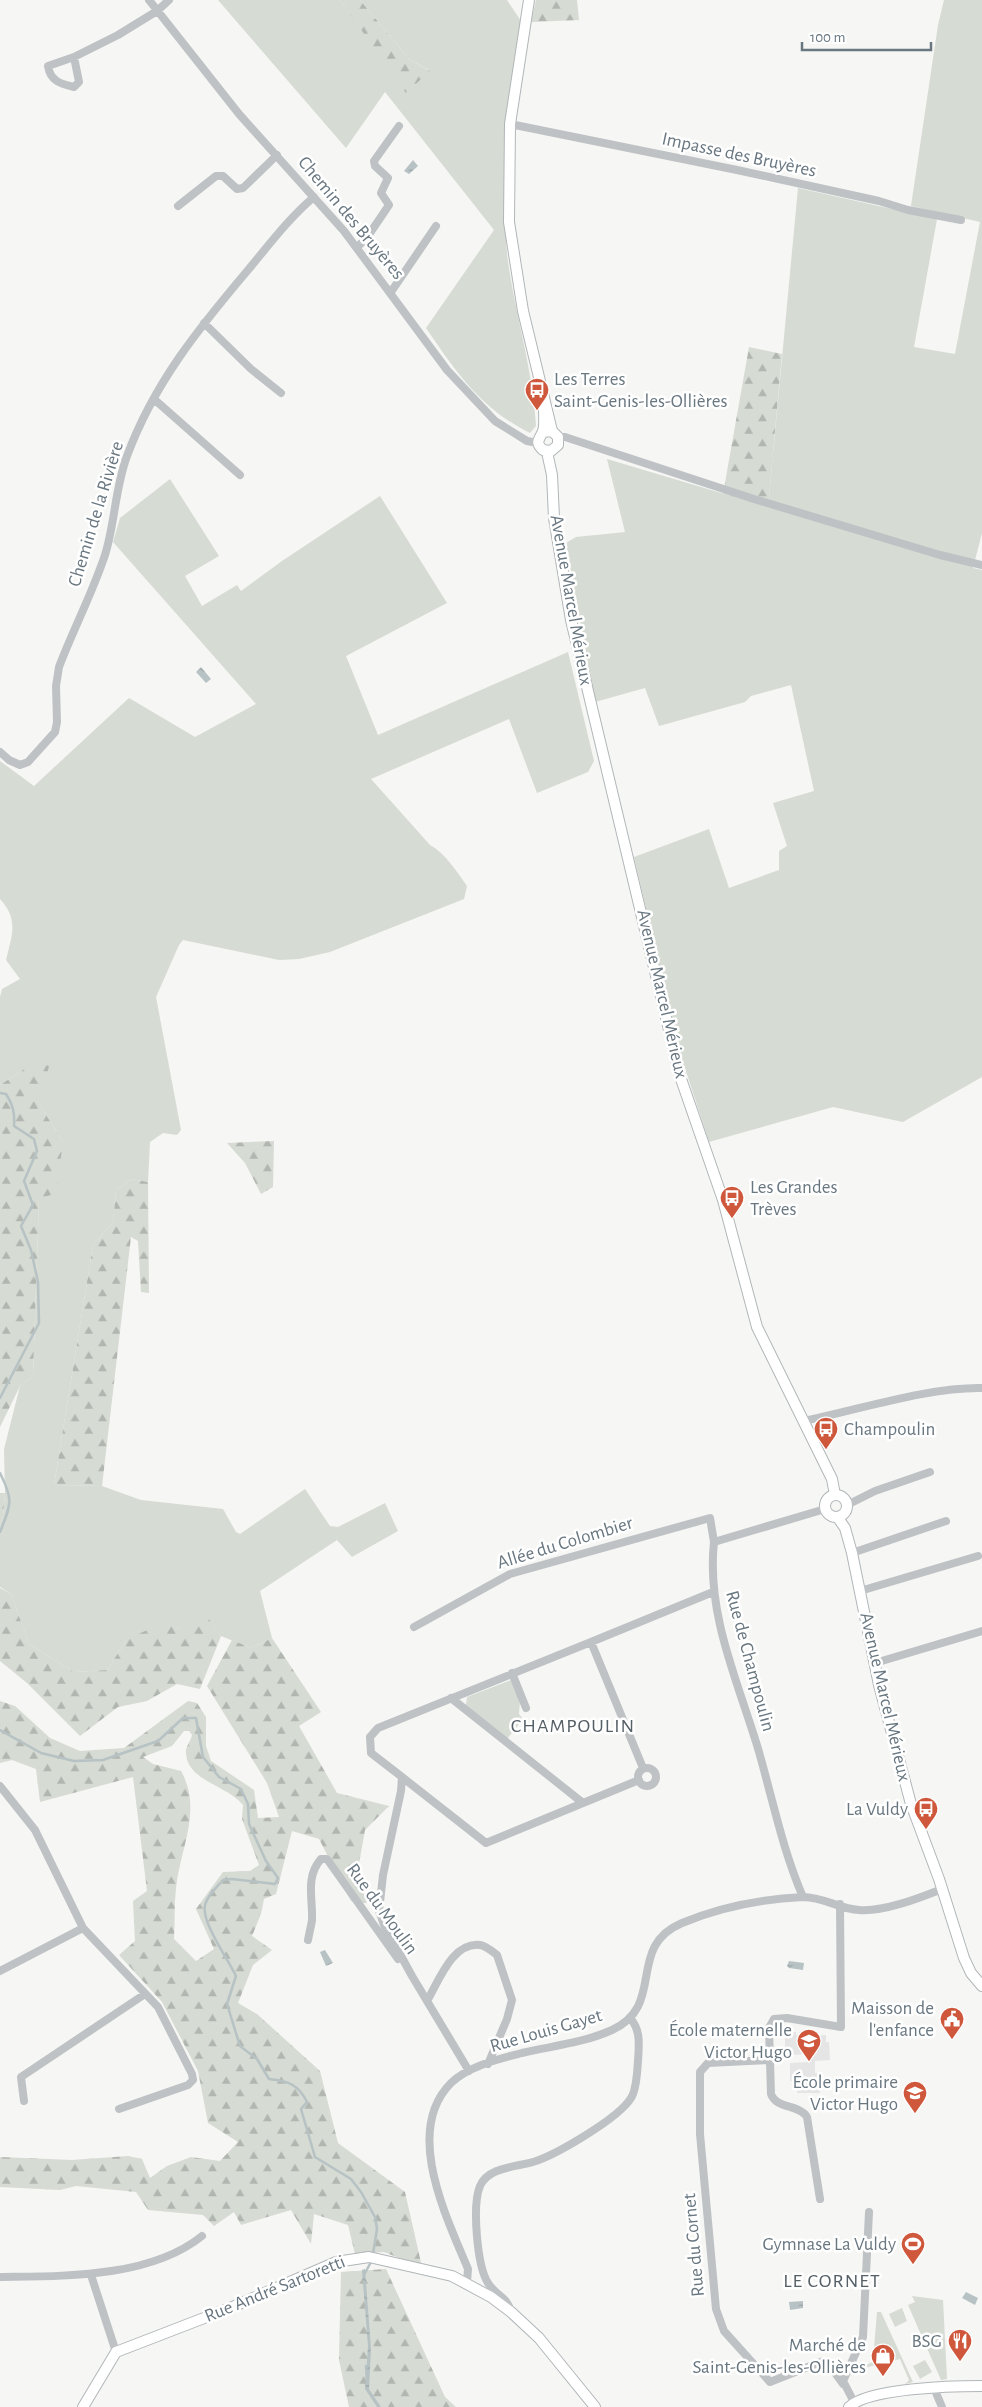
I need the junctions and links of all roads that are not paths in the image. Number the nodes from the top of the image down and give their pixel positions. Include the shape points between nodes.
1 (149, 0) edge
2 (169, 0) edge
3 (529, 0) edge
4 (157, 11) junction
5 (74, 57) junction
6 (510, 124) junction
7 (398, 126) dead end
8 (277, 155) junction
9 (314, 197) junction
10 (178, 206) dead end
11 (961, 220) dead end
12 (436, 226) dead end
13 (357, 247) junction
14 (391, 292) junction
15 (204, 323) junction
16 (281, 393) dead end
17 (154, 400) junction
18 (551, 433) junction
19 (538, 443) junction
20 (551, 450) junction
21 (240, 475) dead end
22 (982, 565) edge
23 (0, 752) edge
24 (982, 1388) edge
25 (803, 1421) junction
26 (930, 1472) dead end
27 (835, 1495) junction
28 (847, 1505) junction
29 (825, 1509) junction
30 (838, 1518) junction
31 (946, 1521) dead end
32 (714, 1542) junction
33 (852, 1553) junction
34 (978, 1556) dead end
35 (860, 1591) junction
36 (713, 1592) junction
37 (414, 1627) dead end
38 (982, 1631) edge
39 (591, 1642) junction
40 (875, 1663) junction
41 (512, 1673) junction
42 (451, 1698) junction
43 (526, 1708) dead end
44 (643, 1768) junction
45 (402, 1777) junction
46 (638, 1780) junction
47 (0, 1786) edge
48 (582, 1803) junction
49 (942, 1889) junction
50 (803, 1897) junction
51 (840, 1904) junction
52 (83, 1928) junction
53 (308, 1940) dead end
54 (0, 1971) edge
55 (412, 1976) junction
56 (982, 1986) edge
57 (146, 1994) junction
58 (427, 2001) junction
59 (630, 2018) junction
60 (769, 2060) junction
61 (488, 2064) junction
62 (469, 2071) junction
63 (24, 2101) dead end
64 (119, 2109) dead end
65 (820, 2199) dead end
66 (869, 2212) dead end
67 (202, 2236) dead end
68 (91, 2275) junction
69 (0, 2277) edge
70 (468, 2282) junction
71 (511, 2312) junction
72 (116, 2352) junction
73 (843, 2384) junction
74 (982, 2386) edge
75 (934, 2388) junction
76 (851, 2405) edge
77 (83, 2407) edge
78 (595, 2407) edge
79 (942, 2407) edge

1 - 4 street, Chemin des Bruyères
2 - 4 street
3 - 6 main road
4 - 5 street
4 - 8 street, Chemin des Bruyères via 239,114
5 - 5 street via 48,66 54,80 74,87 78,82
6 - 11 street, Impasse des Bruyères
6 - 18 main road via 509,222 523,311
7 - 13 street via 374,161 388,178 381,193 389,205
8 - 9 street, Chemin des Bruyères
8 - 10 street via 243,188 237,189 223,176 216,176
9 - 13 street, Chemin des Bruyères
9 - 15 street, Chemin de la Rivière via 277,235
12 - 14 street
13 - 14 street, Chemin des Bruyères
14 - 19 street, Chemin des Bruyères via 447,370 479,406 495,421 527,441
15 - 16 street
15 - 17 street, Chemin de la Rivière via 164,379
17 - 21 street
17 - 23 street, Chemin de la Rivière via 127,456 105,555 59,668 55,732 28,762 20,765
18 - 19 main road via 538,439
18 - 20 main road
18 - 22 street via 754,499
19 - 20 main road via 539,447
20 - 25 main road, Avenue Marcel Mérieux via 554,518 571,620 680,1076 723,1200 758,1327
24 - 25 street via 968,1387
25 - 27 main road, Avenue Marcel Mérieux via 832,1479
26 - 28 street via 875,1491
27 - 28 main road via 844,1498
27 - 29 main road via 828,1498
28 - 30 main road via 844,1514
29 - 30 main road via 828,1515
29 - 32 street
30 - 33 main road, Avenue Marcel Mérieux via 845,1528
31 - 33 street
32 - 36 street, Rue de Champoulin
32 - 37 street, Allée du Colombier via 710,1518 584,1552 510,1574
33 - 35 main road, Avenue Marcel Mérieux
34 - 35 street
35 - 40 main road, Avenue Marcel Mérieux
36 - 39 street
36 - 50 street, Rue de Champoulin via 726,1649
38 - 40 street
39 - 41 street
39 - 44 street
40 - 49 main road, Avenue Marcel Mérieux via 911,1804
41 - 42 street
41 - 43 street
42 - 45 street via 378,1728 370,1737 371,1752
42 - 48 street
44 - 46 street
44 - 46 street via 654,1771 656,1780 649,1786
45 - 48 street via 486,1843
45 - 55 street, Rue du Moulin via 379,1911
46 - 48 street
47 - 52 street via 36,1830
49 - 51 street, Rue Louis Gayet via 878,1908 859,1910
49 - 56 main road, Avenue Marcel Mérieux via 964,1958
50 - 51 street, Rue Louis Gayet
50 - 59 street, Rue Louis Gayet via 741,1904 713,1911 672,1928 654,1945 644,1994
51 - 60 street via 841,2027 787,2018 774,2019 768,2028
52 - 54 street
52 - 57 street
53 - 55 street, Rue du Moulin via 312,1920 309,1885 318,1863 327,1859 375,1930
55 - 58 street, Rue du Moulin
57 - 63 street via 21,2077
57 - 64 street via 158,2007 193,2080 188,2085
58 - 61 street via 454,1956 466,1946 482,1945 497,1954 512,2000
58 - 62 street, Rue du Moulin
59 - 61 street, Rue Louis Gayet via 612,2030 573,2043 522,2053
59 - 71 street via 636,2025 639,2051 632,2097 624,2106 548,2156 494,2172 481,2184 477,2194 476,2231 485,2277 491,2287 509,2302
60 - 65 street via 772,2098 804,2111 810,2126
60 - 73 street, Rue du Cornet via 708,2063 700,2072 700,2134 716,2309 724,2330 770,2382 823,2361
61 - 62 street, Rue Louis Gayet
62 - 70 street, Rue Louis Gayet via 452,2082 439,2098 429,2134 436,2185 468,2269
66 - 73 street via 863,2337
67 - 68 street via 188,2248 175,2253
68 - 69 street
68 - 72 street
70 - 71 main road, Rue André Sartoretti
70 - 72 main road, Rue André Sartoretti via 374,2258 336,2262
71 - 78 main road, Rue André Sartoretti via 539,2338
72 - 77 main road
73 - 76 street
74 - 75 main road
75 - 76 main road via 876,2395
75 - 79 street

